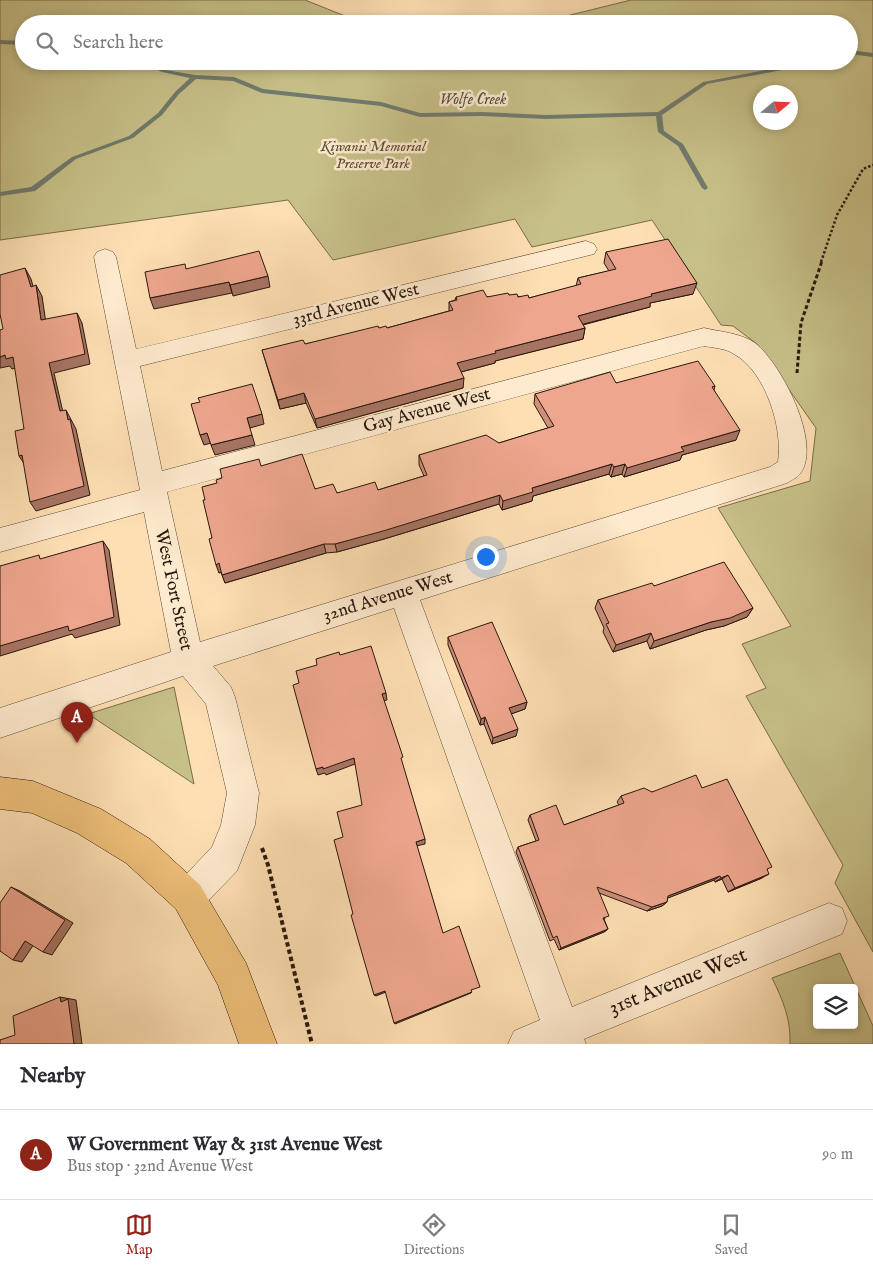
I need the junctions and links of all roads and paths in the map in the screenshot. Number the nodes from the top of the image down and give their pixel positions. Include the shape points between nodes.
1 (873, 165) edge
2 (586, 249) dead end
3 (105, 257) dead end
4 (127, 360) junction
5 (788, 418) junction
6 (152, 492) junction
7 (0, 540) edge
8 (402, 592) junction
9 (188, 659) junction
10 (0, 723) edge
11 (0, 793) edge
12 (262, 847) dead end
13 (188, 897) junction
14 (829, 921) dead end
15 (564, 1037) edge
16 (258, 1044) edge
17 (312, 1044) edge
18 (527, 1044) edge

1 - 5 path via 863,169 837,215 801,323 795,396
2 - 4 street, 33rd Avenue West
3 - 4 street, West Fort Street
4 - 6 street, West Fort Street
5 - 6 street, Gay Avenue West via 760,364 747,349 704,337
5 - 8 street, 32nd Avenue West via 793,456 790,468 778,475
6 - 7 street, Gay Avenue West
6 - 9 street, West Fort Street
8 - 9 street, 32nd Avenue West
8 - 15 street
9 - 10 street, 32nd Avenue West
9 - 13 street, West Fort Street via 220,697 243,793 238,825 225,859
11 - 13 main road via 33,797 89,820 138,851
12 - 17 path
13 - 16 main road via 234,976
14 - 15 street, 31st Avenue West
15 - 18 street, 31st Avenue West

